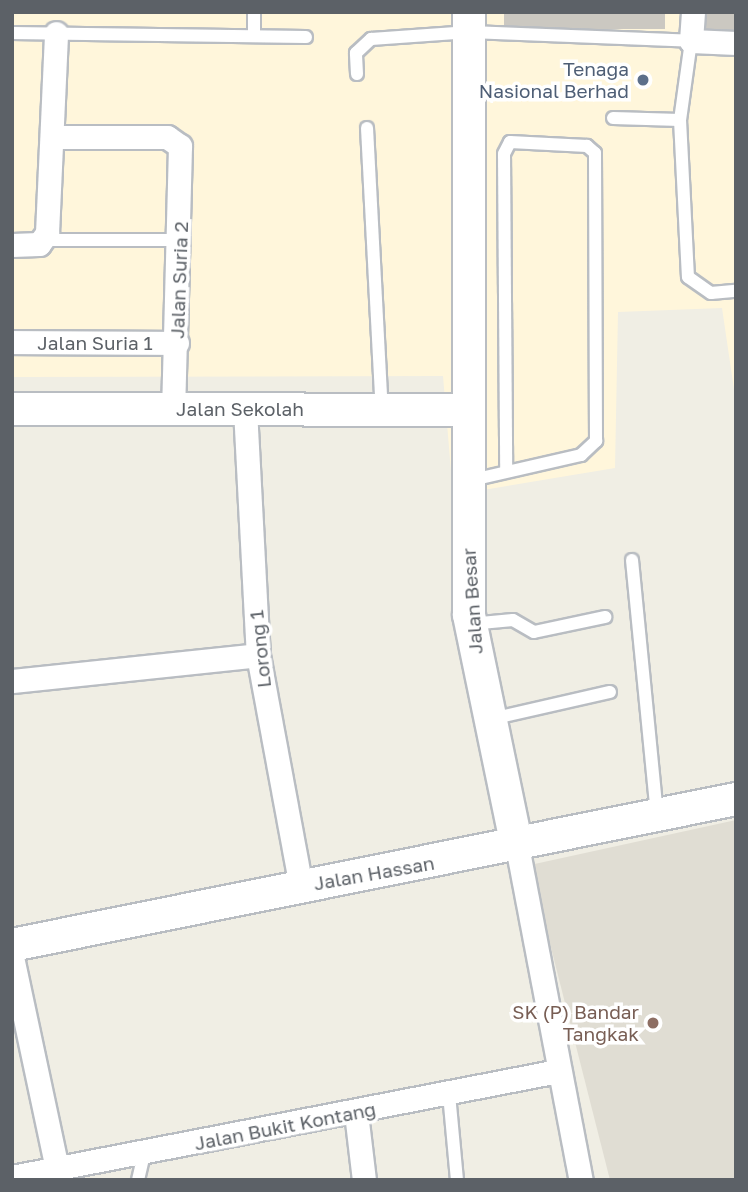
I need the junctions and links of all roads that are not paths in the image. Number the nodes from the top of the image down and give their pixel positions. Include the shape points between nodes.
1 (254, 12) edge
2 (693, 12) edge
3 (469, 22) edge
4 (12, 33) edge
5 (56, 33) junction
6 (254, 36) junction
7 (306, 37) dead end
8 (691, 41) junction
9 (736, 43) edge
10 (357, 74) dead end
11 (613, 118) dead end
12 (680, 120) junction
13 (367, 128) dead end
14 (54, 137) junction
15 (44, 240) junction
16 (181, 240) junction
17 (12, 245) edge
18 (736, 291) edge
19 (12, 342) edge
20 (177, 343) junction
21 (12, 409) edge
22 (173, 409) junction
23 (245, 409) junction
24 (382, 410) junction
25 (468, 410) junction
26 (506, 471) junction
27 (467, 481) junction
28 (632, 560) dead end
29 (605, 617) dead end
30 (470, 624) junction
31 (258, 655) junction
32 (12, 681) edge
33 (610, 692) dead end
34 (488, 720) junction
35 (736, 799) edge
36 (657, 816) junction
37 (517, 846) junction
38 (301, 886) junction
39 (12, 945) edge
40 (12, 957) edge
41 (558, 1071) junction
42 (449, 1094) junction
43 (356, 1113) junction
44 (144, 1153) junction
45 (57, 1169) junction
46 (12, 1177) edge
47 (138, 1180) edge
48 (364, 1180) edge
49 (457, 1180) edge
50 (581, 1180) edge

1 - 6 lane
2 - 8 street
3 - 8 lane
3 - 10 lane via 371,40 356,53
3 - 25 street, Jalan Besar
4 - 5 lane
5 - 6 lane
5 - 14 street
6 - 7 lane
8 - 9 street
8 - 12 lane
11 - 12 lane
12 - 18 lane via 688,277 711,293
13 - 24 lane
14 - 15 street
14 - 16 street, Jalan Suria 2 via 167,137 181,152
15 - 16 lane
15 - 17 street
16 - 20 street, Jalan Suria 2
19 - 20 street, Jalan Suria 1
20 - 22 street, Jalan Suria 2
21 - 22 street, Jalan Sekolah
22 - 23 street, Jalan Sekolah
23 - 24 street, Jalan Sekolah
23 - 31 street, Lorong 1
24 - 25 street, Jalan Sekolah
25 - 27 street, Jalan Besar
26 - 26 lane via 504,154 510,142 587,146 595,153 596,441 581,455
26 - 27 lane
27 - 30 street, Jalan Besar
28 - 36 lane
29 - 30 lane via 534,632 513,620
30 - 34 street, Jalan Besar
31 - 32 street
31 - 38 street, Lorong 1
33 - 34 lane
34 - 37 street, Jalan Besar
35 - 36 street, Jalan Hassan
36 - 37 street, Jalan Hassan
37 - 38 street, Jalan Hassan
37 - 41 street, Jalan Besar
38 - 39 street, Jalan Hassan
40 - 45 street
41 - 42 street, Jalan Bukit Kontang
41 - 50 street, Jalan Besar
42 - 43 street, Jalan Bukit Kontang
42 - 49 lane
43 - 44 street, Jalan Bukit Kontang
43 - 48 street
44 - 45 street, Jalan Bukit Kontang
44 - 47 lane
45 - 46 street, Jalan Bukit Kontang

